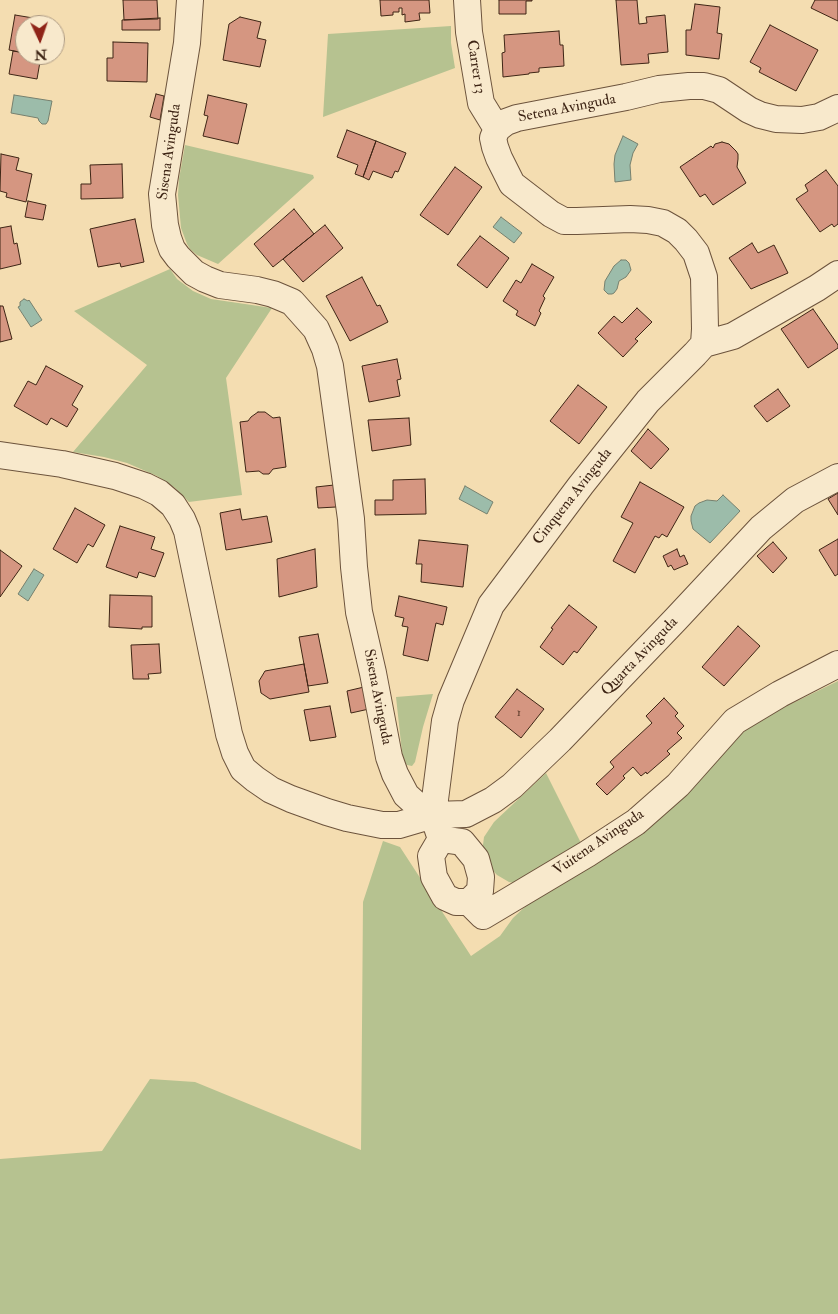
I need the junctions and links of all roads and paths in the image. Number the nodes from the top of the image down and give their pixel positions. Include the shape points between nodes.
1 (190, 0) edge
2 (467, 0) edge
3 (838, 108) edge
4 (497, 129) junction
5 (838, 274) edge
6 (704, 344) junction
7 (0, 455) edge
8 (838, 477) edge
9 (838, 664) edge
10 (433, 815) junction
11 (442, 839) junction
12 (469, 902) junction

1 - 10 street, Sisena Avinguda via 187,42 162,194 164,225 172,249 194,273 220,285 257,290 292,302 316,329 330,366 351,519 359,612 388,757 406,794 417,806
2 - 4 street, Carrer 13 via 481,103
3 - 4 street, Setena Avinguda via 819,118 776,118 749,110 719,90 689,86 659,89 517,118
4 - 6 street via 493,138 495,147 512,184 551,214 571,221 648,220 663,223 686,240 696,254 704,277
5 - 6 street via 733,336
6 - 10 street, Cinquena Avinguda via 648,401 490,605 447,711
7 - 10 street via 115,476 146,486 173,505 187,531 229,734 244,769 255,779 271,790 347,818 399,825
8 - 10 street, Quarta Avinguda via 795,500 761,528 574,726 512,786 466,814
9 - 12 street, Vuitena Avinguda via 735,721 678,785 636,822 587,854 483,916
10 - 11 street
11 - 12 street, Vuitena Avinguda via 431,856 434,877 445,896 456,902
11 - 12 street via 462,842 476,859 481,878 480,892

